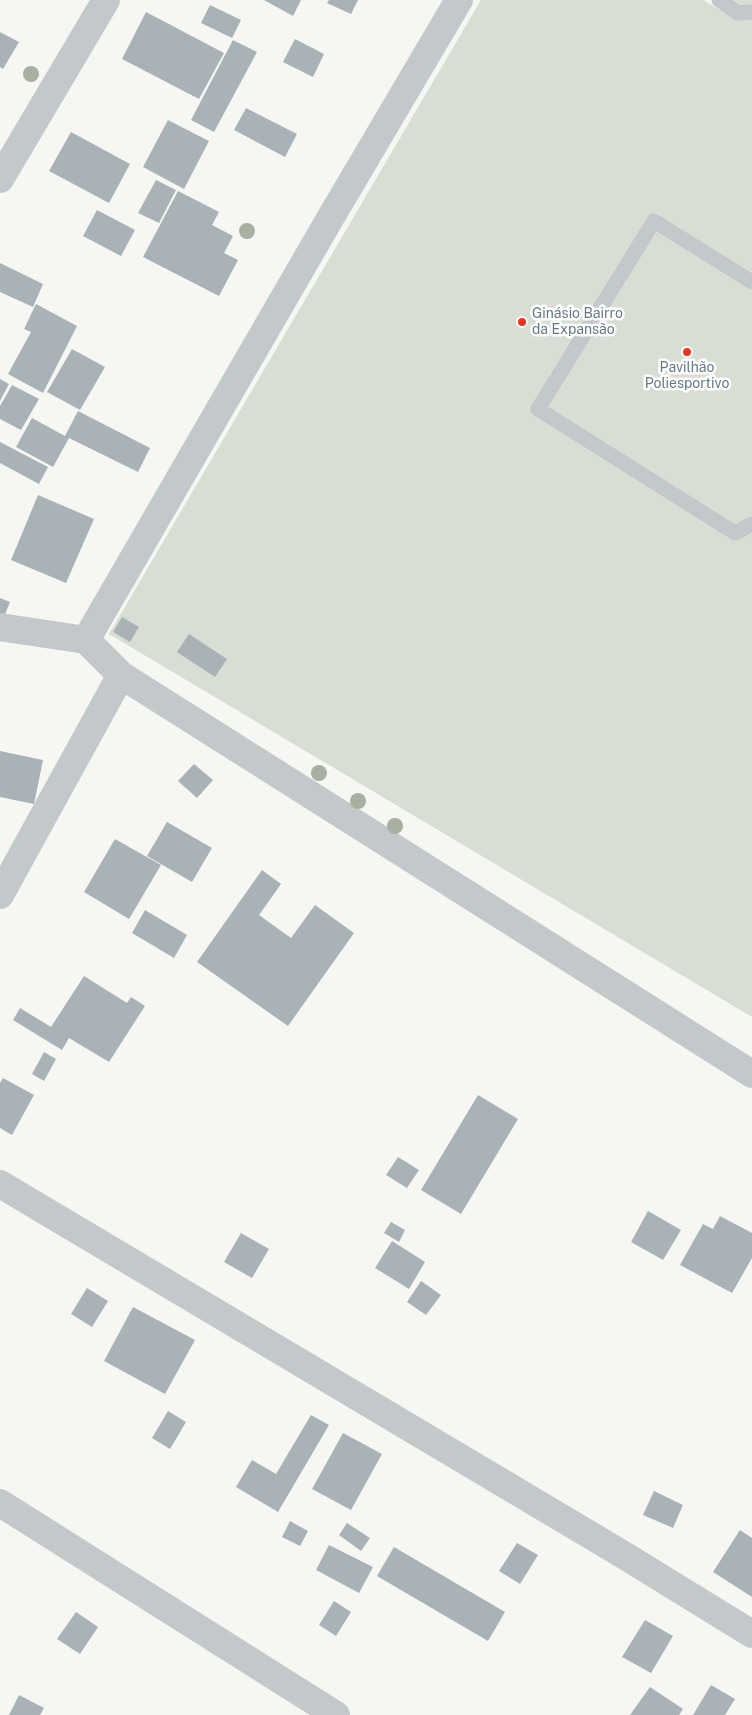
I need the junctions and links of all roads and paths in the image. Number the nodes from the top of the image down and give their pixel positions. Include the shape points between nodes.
1 (106, 0) edge
2 (459, 0) edge
3 (719, 0) edge
4 (752, 12) edge
5 (0, 179) edge
6 (752, 282) edge
7 (752, 524) edge
8 (0, 627) edge
9 (86, 640) junction
10 (121, 675) junction
11 (0, 895) edge
12 (752, 1074) edge
13 (0, 1184) edge
14 (0, 1503) edge
15 (752, 1634) edge
16 (336, 1715) edge

1 - 5 street
2 - 9 street
3 - 4 lane via 738,13
6 - 7 lane via 654,221 538,409 735,533
8 - 9 street
9 - 10 street
10 - 11 street
10 - 12 street
13 - 15 street
14 - 16 street

